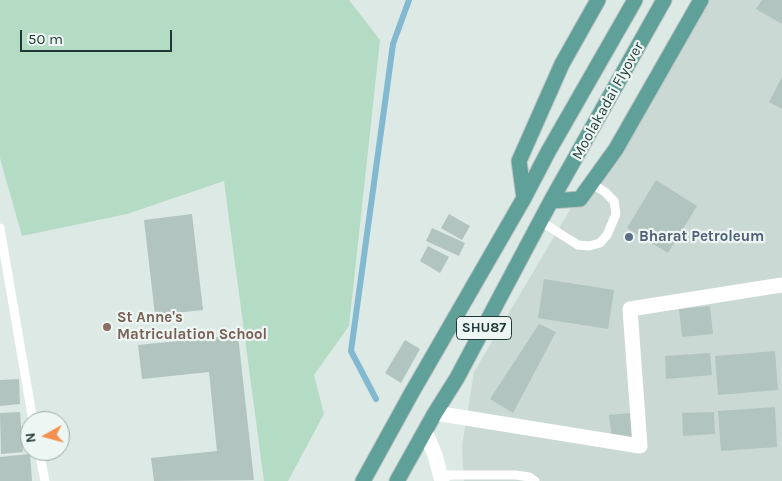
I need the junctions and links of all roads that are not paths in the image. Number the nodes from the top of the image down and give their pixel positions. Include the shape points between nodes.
1 (598, 0) edge
2 (635, 0) edge
3 (664, 0) edge
4 (701, 0) edge
5 (590, 184) junction
6 (524, 198) junction
7 (551, 201) junction
8 (540, 221) junction
9 (0, 228) edge
10 (782, 285) edge
11 (31, 411) edge
12 (435, 413) junction
13 (425, 431) junction
14 (41, 461) edge
15 (441, 478) edge
16 (45, 481) edge
17 (363, 481) edge
18 (397, 481) edge
19 (535, 481) edge

1 - 6 main road via 562,64 519,161
2 - 6 main road, Moolakadai Flyover / SHU87
3 - 7 main road, Moolakadai Flyover / SHU87
4 - 5 main road via 616,149
5 - 7 main road via 580,199
5 - 8 lane via 614,201 616,214 607,236 600,243 578,245
6 - 17 main road, SHU87
7 - 8 main road, SHU87
8 - 12 main road, SHU87 via 457,378
9 - 11 lane
10 - 12 street via 630,309 640,446
12 - 13 main road, SHU87
13 - 15 street
13 - 18 main road, SHU87
14 - 16 lane
15 - 19 lane via 516,475

